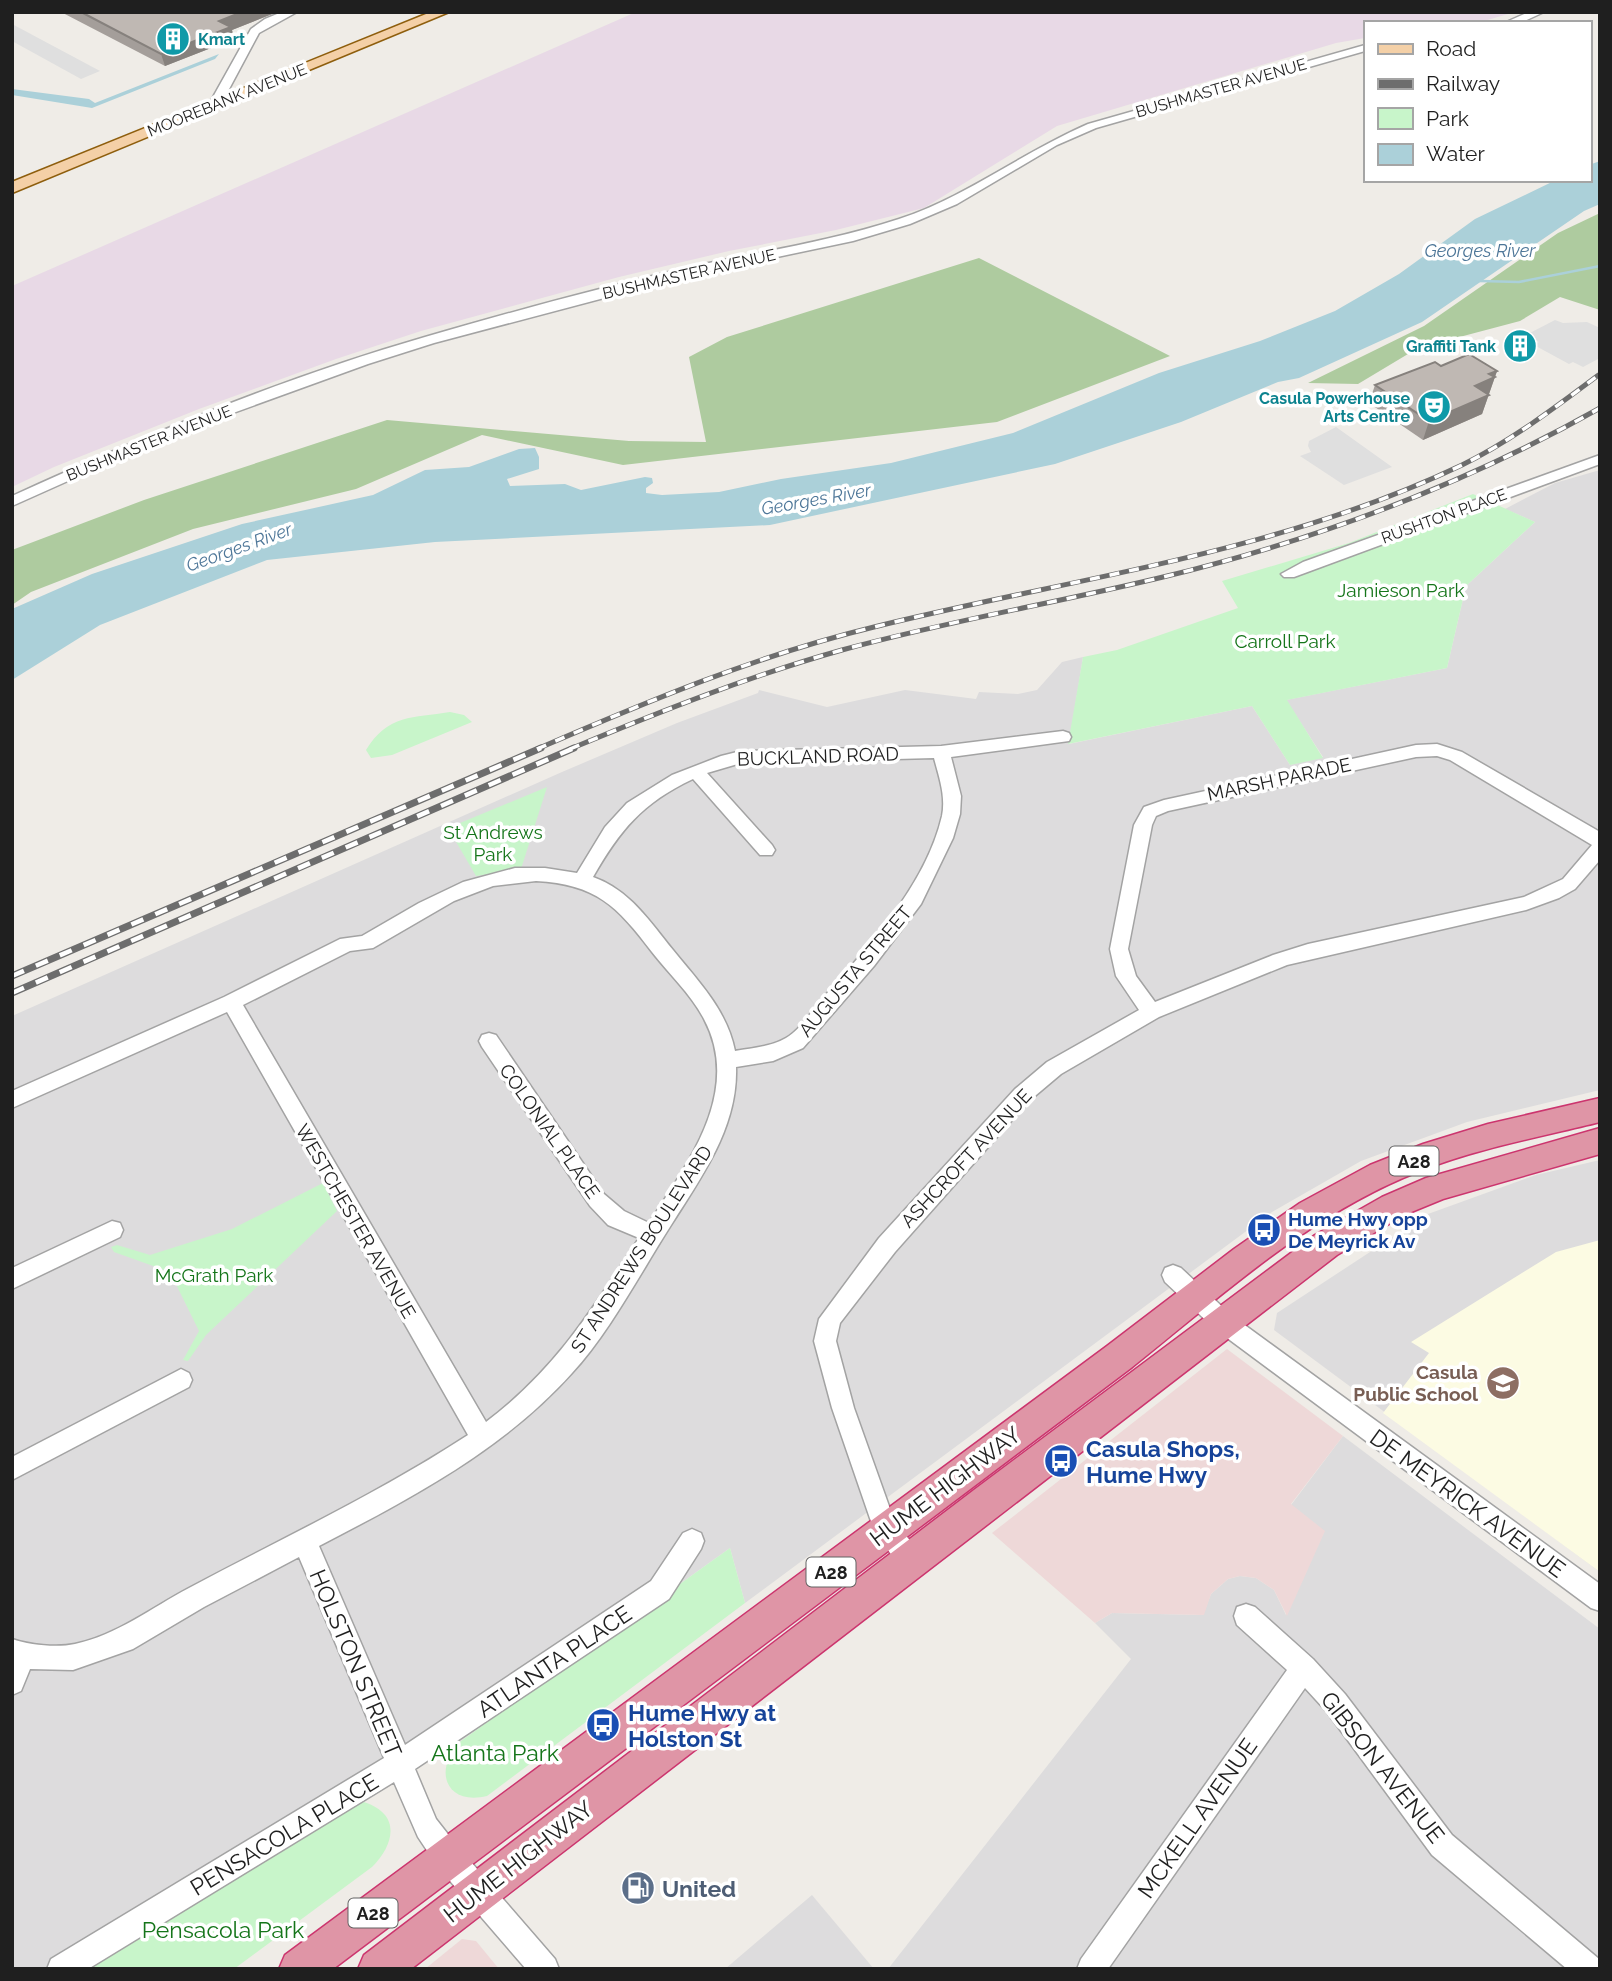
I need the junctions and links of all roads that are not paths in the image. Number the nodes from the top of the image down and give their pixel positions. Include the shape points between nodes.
1 (292, 12) edge
2 (443, 12) edge
3 (1539, 12) edge
4 (1514, 21) edge
5 (1364, 48) edge
6 (226, 83) junction
7 (258, 88) junction
8 (214, 106) junction
9 (12, 188) edge
10 (1600, 459) edge
11 (12, 502) edge
12 (1289, 575) dead end
13 (1063, 737) dead end
14 (941, 752) junction
15 (696, 772) junction
16 (1600, 841) edge
17 (1600, 847) edge
18 (766, 850) dead end
19 (582, 881) junction
20 (231, 1002) junction
21 (1152, 1012) junction
22 (489, 1041) dead end
23 (726, 1061) junction
24 (12, 1100) edge
25 (1600, 1110) edge
26 (1600, 1141) edge
27 (112, 1230) dead end
28 (653, 1235) junction
29 (12, 1279) edge
30 (1184, 1286) junction
31 (1223, 1322) junction
32 (181, 1380) dead end
33 (483, 1439) junction
34 (12, 1469) edge
35 (886, 1530) junction
36 (692, 1541) dead end
37 (305, 1542) junction
38 (911, 1561) junction
39 (1600, 1599) edge
40 (1246, 1616) dead end
41 (18, 1654) edge
42 (1304, 1668) junction
43 (12, 1682) edge
44 (399, 1764) junction
45 (448, 1857) junction
46 (479, 1892) junction
47 (61, 1969) edge
48 (299, 1969) edge
49 (378, 1969) edge
50 (545, 1969) edge
51 (1091, 1969) edge
52 (1589, 1969) edge

1 - 6 street via 255,31
2 - 7 main road, MOOREBANK AVENUE
3 - 4 street
5 - 11 street, BUSHMASTER AVENUE via 1091,126 953,201 883,229 686,272 363,361 159,435
6 - 7 street
6 - 8 street
7 - 8 main road, MOOREBANK AVENUE
8 - 9 main road, MOOREBANK AVENUE
10 - 12 street, RUSHTON PLACE
13 - 14 street, BUCKLAND ROAD
14 - 15 street, BUCKLAND ROAD via 741,757
14 - 23 street, AUGUSTA STREET via 953,796 951,814 914,899 796,1042 774,1053
15 - 18 street
15 - 19 street, BUCKLAND ROAD via 638,803 622,818
16 - 21 street, MARSH PARADE via 1476,766 1437,750 1164,806 1150,812 1143,825 1119,949 1121,970 1129,986
17 - 21 street, ASHCROFT AVENUE via 1569,884 1526,903 1308,951
19 - 20 street, ST ANDREWS BOULEVARD via 518,874 470,888 366,943 347,944
19 - 23 street, ST ANDREWS BOULEVARD via 624,904 704,1003 718,1027
20 - 24 street, ST ANDREWS BOULEVARD
20 - 33 street, WESTCHESTER AVENUE
21 - 35 street, ASHCROFT AVENUE via 1063,1062 1022,1095 887,1245 830,1319 825,1341 828,1354
22 - 28 street, COLONIAL PLACE via 597,1200 616,1218
23 - 28 street, ST ANDREWS BOULEVARD via 727,1084 715,1134
25 - 30 highway, HUME HIGHWAY / A28 via 1432,1154 1381,1174
26 - 31 highway, HUME HIGHWAY / A28 via 1437,1186 1393,1206 1326,1245
27 - 29 street
28 - 33 street, ST ANDREWS BOULEVARD via 566,1364
30 - 31 street, DE MEYRICK AVENUE
30 - 35 highway, HUME HIGHWAY / A28 via 1119,1357
31 - 38 highway, HUME HIGHWAY / A28
31 - 39 street, DE MEYRICK AVENUE
32 - 34 street
33 - 37 street, ST ANDREWS BOULEVARD via 412,1485
35 - 38 street, ASHCROFT AVENUE
35 - 45 highway, HUME HIGHWAY / A28
36 - 44 street, ATLANTA PLACE via 660,1590
37 - 41 street, ST ANDREWS BOULEVARD via 124,1640 73,1657
37 - 44 street, HOLSTON STREET
38 - 46 highway, HUME HIGHWAY / A28
40 - 42 street, GIBSON AVENUE
41 - 43 street
42 - 51 street, MCKELL AVENUE
42 - 52 street, GIBSON AVENUE via 1336,1703 1442,1845
44 - 45 street, HOLSTON STREET via 427,1828
44 - 47 street, PENSACOLA PLACE
45 - 46 street, HOLSTON STREET
45 - 48 highway, HUME HIGHWAY / A28
46 - 49 highway, HUME HIGHWAY / A28
46 - 50 street, HOLSTON STREET

